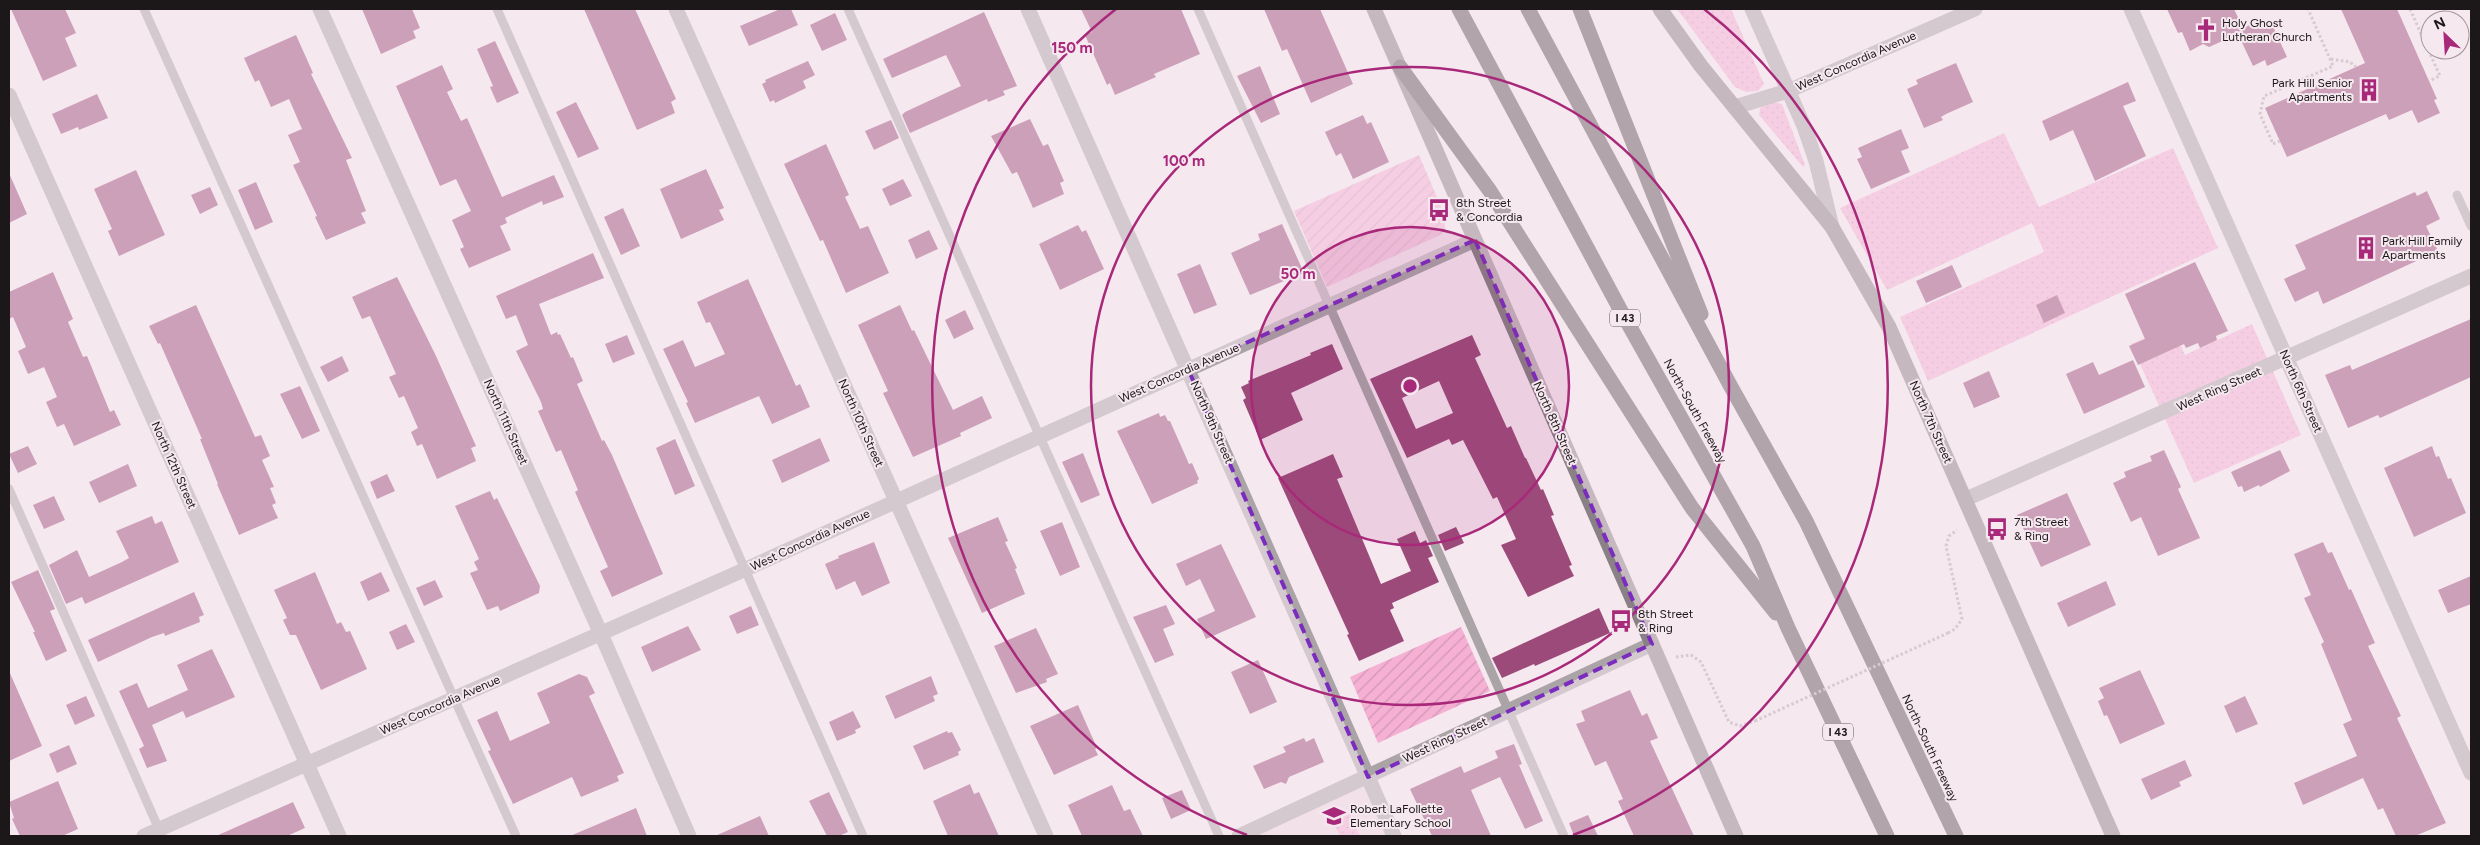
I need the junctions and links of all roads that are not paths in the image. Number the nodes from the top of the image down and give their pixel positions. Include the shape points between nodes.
1 (144, 9) edge
2 (320, 9) edge
3 (497, 9) edge
4 (676, 9) edge
5 (848, 9) edge
6 (1028, 9) edge
7 (1198, 9) edge
8 (1374, 9) edge
9 (1459, 9) edge
10 (1528, 9) edge
11 (1580, 9) edge
12 (1660, 9) edge
13 (1752, 9) edge
14 (1975, 9) edge
15 (2131, 9) edge
16 (1400, 67) junction
17 (1788, 90) junction
18 (9, 94) edge
19 (1734, 107) junction
20 (2457, 195) dead end
21 (2471, 226) edge
22 (1832, 227) junction
23 (1475, 240) junction
24 (2471, 276) edge
25 (1330, 306) junction
26 (2287, 359) junction
27 (1188, 369) junction
28 (1730, 385) junction
29 (1039, 436) junction
30 (9, 489) edge
31 (1966, 499) junction
32 (896, 501) junction
33 (746, 569) junction
34 (1788, 628) junction
35 (601, 634) junction
36 (1652, 644) junction
37 (455, 699) junction
38 (1508, 710) junction
39 (308, 765) junction
40 (2471, 773) edge
41 (1368, 777) junction
42 (160, 833) edge
43 (144, 836) edge
44 (339, 836) edge
45 (516, 836) edge
46 (689, 836) edge
47 (863, 836) edge
48 (1046, 836) edge
49 (1219, 836) edge
50 (1239, 836) edge
51 (1394, 836) edge
52 (1564, 836) edge
53 (1736, 836) edge
54 (1887, 836) edge
55 (1956, 836) edge
56 (2113, 836) edge

1 - 37 lane
2 - 35 street, North 11th Street
3 - 33 lane
4 - 32 street, North 10th Street
5 - 29 lane
6 - 27 street, North 9th Street
7 - 25 lane
8 - 16 street, North 8th Street
9 - 34 highway, North-South Freeway / I 43 via 1621,311 1753,546
10 - 28 highway, North-South Freeway
11 - 28 highway
12 - 19 street
13 - 17 street, North 7th Street
14 - 17 street, West Concordia Avenue
15 - 26 street, North 6th Street
16 - 23 street, North 8th Street
16 - 34 highway via 1495,199 1692,508
17 - 19 street, West Concordia Avenue
17 - 22 street, North 7th Street via 1816,161
18 - 39 street, North 12th Street
19 - 22 street
20 - 21 lane
22 - 31 street, North 7th Street via 1889,327
23 - 25 street, West Concordia Avenue
23 - 36 street, North 8th Street
24 - 26 street, West Ring Street
25 - 27 street, West Concordia Avenue
25 - 38 lane
26 - 31 street, West Ring Street
26 - 40 street, North 6th Street
27 - 29 street, West Concordia Avenue
27 - 41 street, North 9th Street
28 - 55 highway, North-South Freeway via 1806,521
29 - 32 street, West Concordia Avenue
29 - 49 lane
30 - 42 lane
31 - 56 street, North 7th Street
32 - 33 street, West Concordia Avenue
32 - 48 street, North 10th Street
33 - 35 street, West Concordia Avenue
33 - 47 lane
34 - 54 highway, North-South Freeway / I 43
35 - 37 street, West Concordia Avenue
35 - 46 street, North 11th Street
36 - 38 street, West Ring Street
36 - 53 street, North 8th Street
37 - 39 street, West Concordia Avenue
37 - 45 lane
38 - 41 street, West Ring Street
38 - 52 lane
39 - 42 street, West Concordia Avenue
39 - 44 street, North 12th Street
41 - 50 street, West Ring Street
41 - 51 street, North 9th Street
42 - 43 street, West Concordia Avenue

